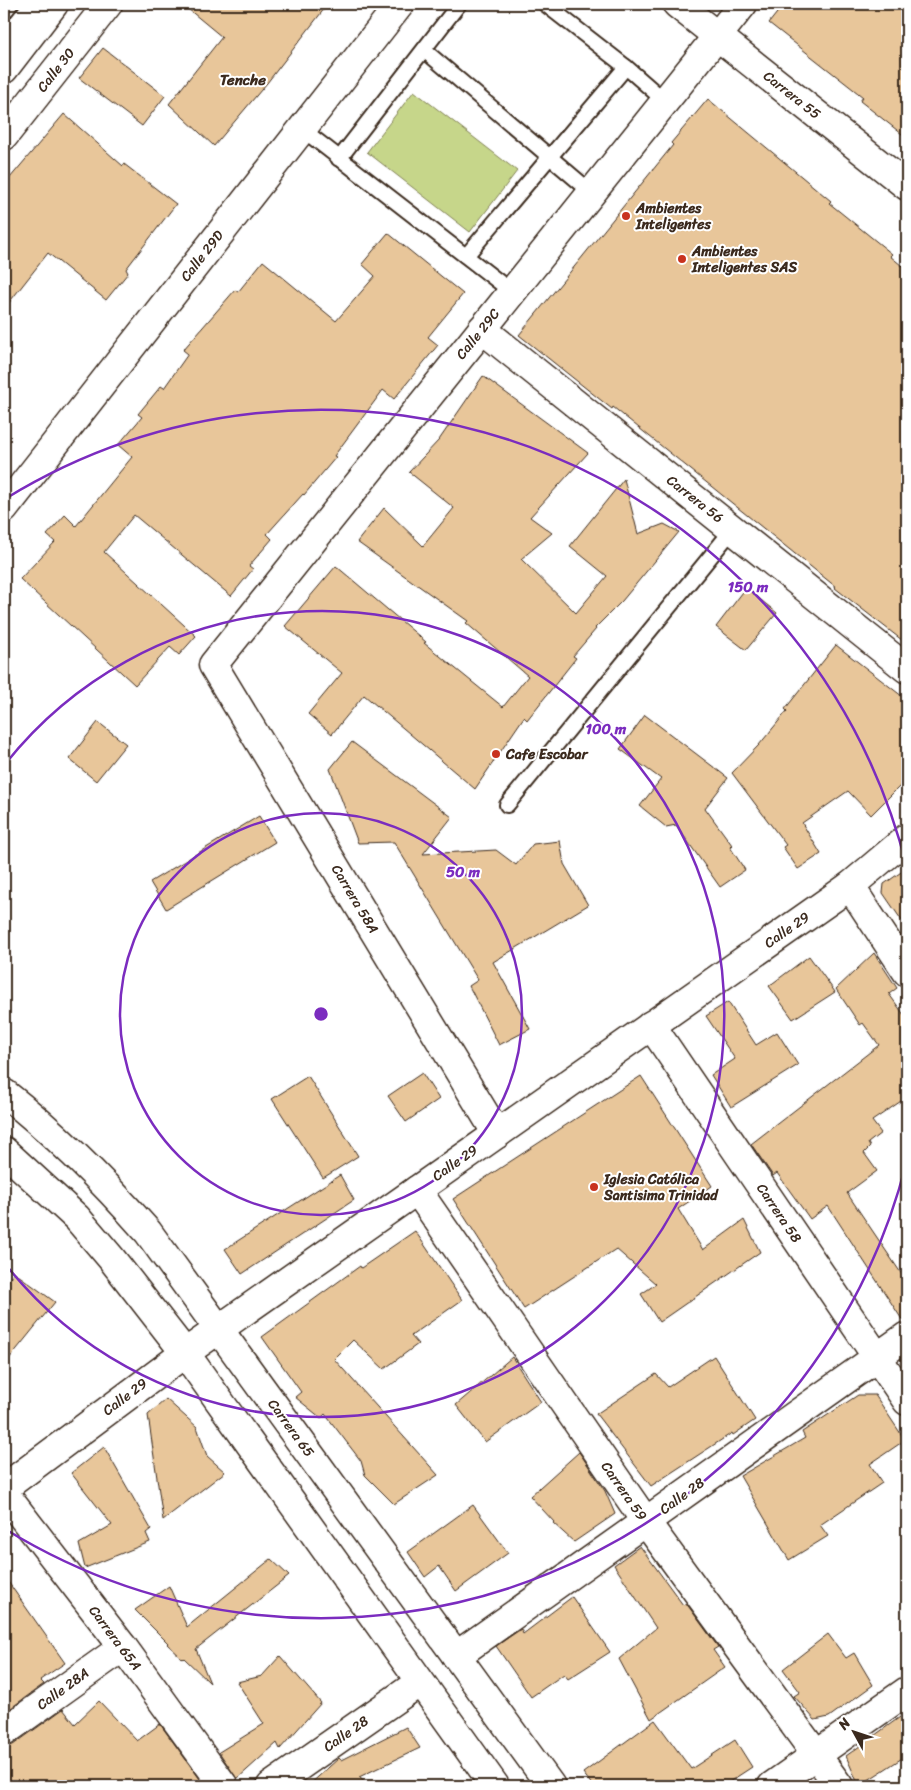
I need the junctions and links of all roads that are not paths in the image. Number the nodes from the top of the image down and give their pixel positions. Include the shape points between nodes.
1 (31, 4) edge
2 (54, 4) edge
3 (108, 4) edge
4 (400, 4) edge
5 (459, 4) edge
6 (545, 4) edge
7 (677, 4) edge
8 (743, 4) edge
9 (718, 36) junction
10 (4, 38) edge
11 (424, 50) junction
12 (626, 67) junction
13 (4, 69) edge
14 (665, 101) junction
15 (302, 130) junction
16 (4, 136) edge
17 (550, 157) junction
18 (339, 159) junction
19 (907, 186) edge
20 (591, 192) junction
21 (466, 256) junction
22 (512, 292) junction
23 (482, 329) junction
24 (4, 509) edge
25 (733, 529) junction
26 (213, 665) joint
27 (907, 669) edge
28 (507, 805) dead end
29 (907, 838) edge
30 (850, 886) junction
31 (904, 961) edge
32 (651, 1025) junction
33 (4, 1093) edge
34 (497, 1134) junction
35 (4, 1151) edge
36 (417, 1190) junction
37 (219, 1329) junction
38 (907, 1336) edge
39 (186, 1353) junction
40 (876, 1356) junction
41 (907, 1401) edge
42 (4, 1488) edge
43 (4, 1493) edge
44 (646, 1522) junction
45 (122, 1647) junction
46 (456, 1656) junction
47 (420, 1682) junction
48 (907, 1691) edge
49 (4, 1732) edge
50 (816, 1754) junction
51 (224, 1786) edge
52 (271, 1786) edge
53 (495, 1786) edge
54 (551, 1786) edge
55 (772, 1786) edge
56 (839, 1786) edge

1 - 10 lane
2 - 13 street
3 - 16 street, Calle 30
4 - 15 street, Calle 29D
5 - 11 lane
6 - 12 lane
7 - 9 street, Carrera 55
8 - 9 street, Calle 29C
9 - 14 street, Calle 29C
9 - 19 street, Carrera 55
11 - 17 lane
11 - 18 lane
12 - 14 lane
12 - 17 lane
14 - 20 street, Calle 29C
15 - 18 lane
15 - 24 street, Calle 29D
17 - 20 lane
17 - 21 lane
18 - 21 lane
20 - 22 street, Calle 29C
21 - 22 lane
22 - 23 street, Calle 29C
23 - 25 street, Carrera 56
23 - 26 street, Calle 29C
25 - 27 street, Carrera 56
25 - 28 lane
26 - 34 street, Carrera 58A
29 - 30 street, Calle 29
30 - 31 street
30 - 32 street, Calle 29
32 - 34 street, Calle 29
32 - 40 street, Carrera 58
33 - 37 street, Carrera 65 via 68,1146 109,1187 148,1232
34 - 36 street, Calle 29
35 - 39 street via 77,1218
36 - 37 street, Calle 29
36 - 44 street, Carrera 59
37 - 39 street, Calle 29
37 - 46 street, Carrera 65
38 - 40 street, Calle 28
39 - 42 street, Calle 29
39 - 47 street
40 - 41 street, Carrera 58
40 - 44 street, Calle 28
43 - 45 street, Carrera 65A
44 - 46 street, Calle 28
44 - 50 street, Carrera 59
45 - 49 street, Calle 28A
45 - 51 street, Carrera 65A
46 - 54 street, Carrera 65
47 - 52 street, Calle 28
47 - 53 street
48 - 50 street
50 - 55 street
50 - 56 street, Carrera 59

